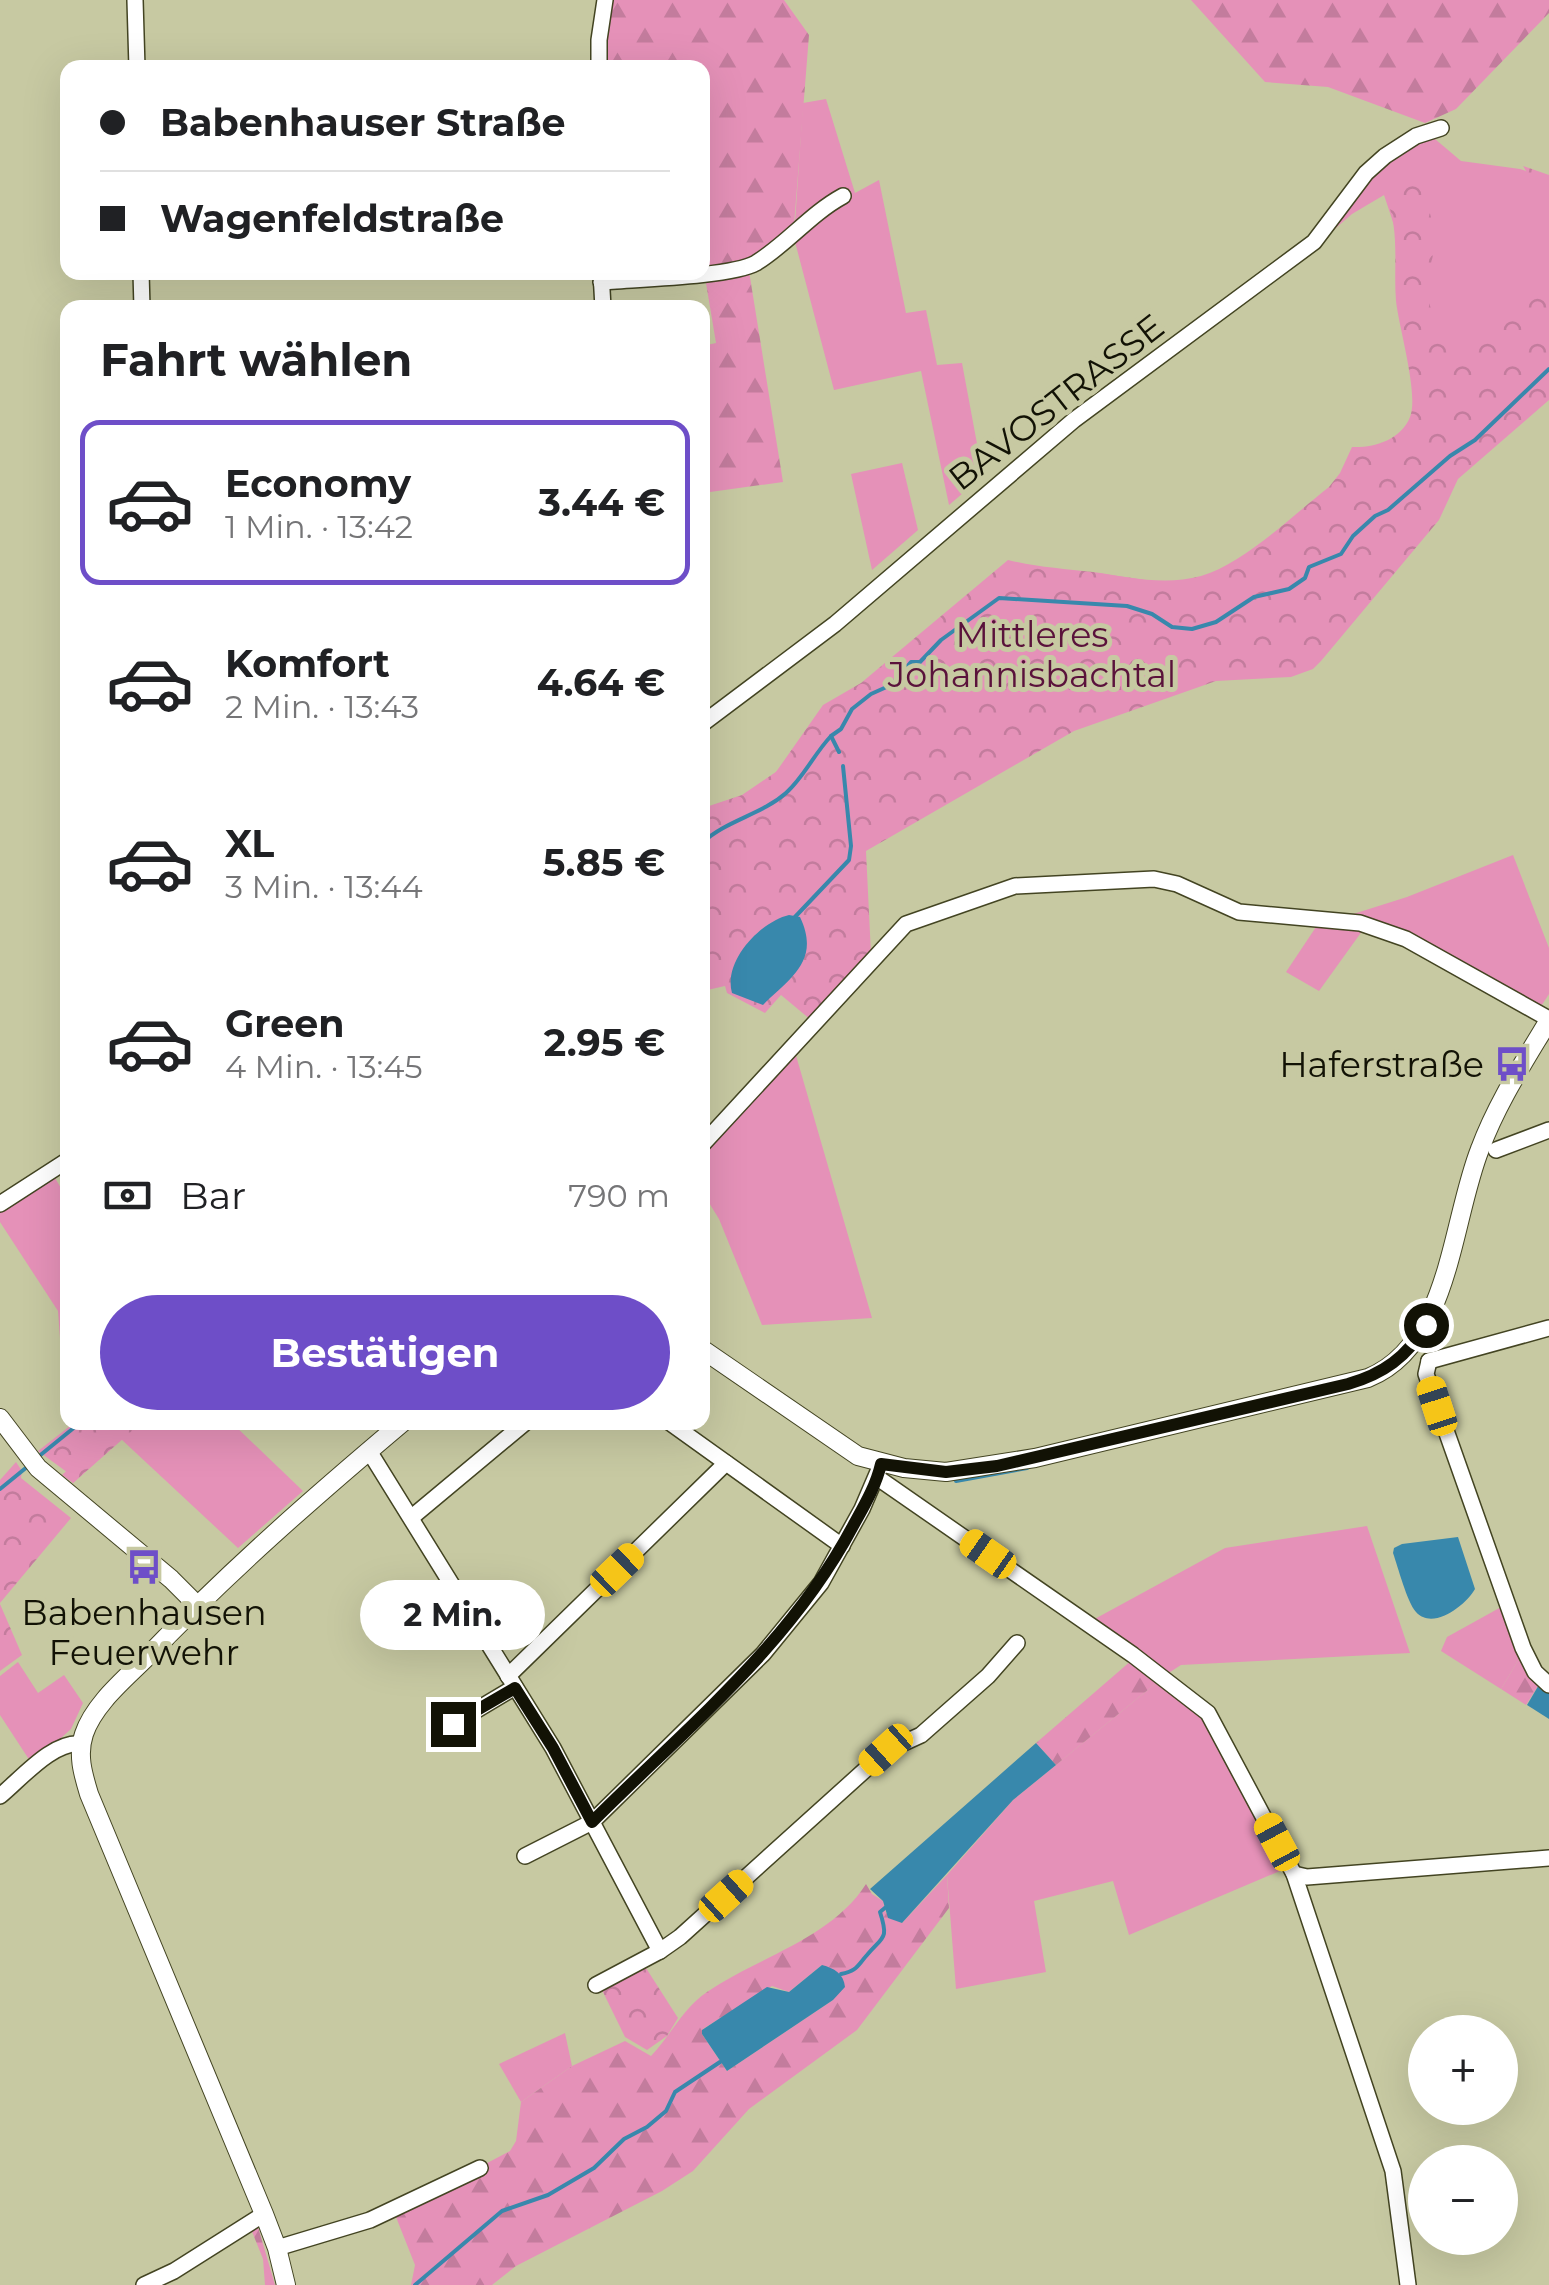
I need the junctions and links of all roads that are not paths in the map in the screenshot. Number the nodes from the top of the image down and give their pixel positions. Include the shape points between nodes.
1 (135, 0) edge
2 (605, 0) edge
3 (137, 60) edge
4 (599, 60) edge
5 (1441, 128) dead end
6 (843, 196) dead end
7 (710, 272) edge
8 (710, 718) edge
9 (1549, 1019) edge
10 (1549, 1130) edge
11 (710, 1136) edge
12 (1496, 1150) dead end
13 (60, 1165) edge
14 (0, 1204) edge
15 (1549, 1328) edge
16 (1410, 1348) junction
17 (710, 1355) edge
18 (1429, 1361) junction
19 (0, 1418) edge
20 (394, 1430) edge
21 (516, 1430) edge
22 (680, 1430) edge
23 (370, 1451) junction
24 (726, 1463) junction
25 (879, 1470) junction
26 (412, 1517) junction
27 (842, 1546) junction
28 (197, 1605) junction
29 (1016, 1643) dead end
30 (511, 1682) junction
31 (1549, 1685) edge
32 (453, 1724) dead end
33 (82, 1744) junction
34 (0, 1796) edge
35 (592, 1822) junction
36 (524, 1856) dead end
37 (1549, 1858) edge
38 (1294, 1874) junction
39 (660, 1951) junction
40 (596, 1985) dead end
41 (480, 2168) dead end
42 (264, 2214) junction
43 (277, 2248) junction
44 (144, 2285) edge
45 (286, 2285) edge
46 (1408, 2285) edge

1 - 3 street
2 - 4 street
5 - 8 street, BAVOSTRASSE via 1385,156 1314,242 1074,420 835,624
6 - 7 street via 749,266
9 - 11 street via 1360,922 1239,912 1154,879 1015,886 906,924
9 - 16 main road via 1490,1124 1432,1311
10 - 12 street
13 - 14 street
15 - 18 street
16 - 18 street
16 - 25 main road via 1359,1381 1016,1462 956,1472
17 - 25 main road
18 - 31 street via 1426,1374 1523,1648
19 - 28 main road via 38,1468
20 - 23 main road
21 - 26 street
22 - 24 street
23 - 26 street
23 - 28 main road
24 - 27 street
24 - 30 street
25 - 27 street
25 - 38 street via 1204,1708
26 - 30 street
27 - 35 street via 764,1654
28 - 33 main road via 105,1701
29 - 39 street via 921,1735 886,1750
30 - 32 street
30 - 35 street
33 - 34 street via 58,1748
33 - 42 main road via 89,1794
35 - 36 street
35 - 39 street
37 - 38 street
38 - 46 street via 1394,2171
39 - 40 street
41 - 43 street via 370,2220
42 - 43 main road
42 - 44 street
43 - 45 main road

